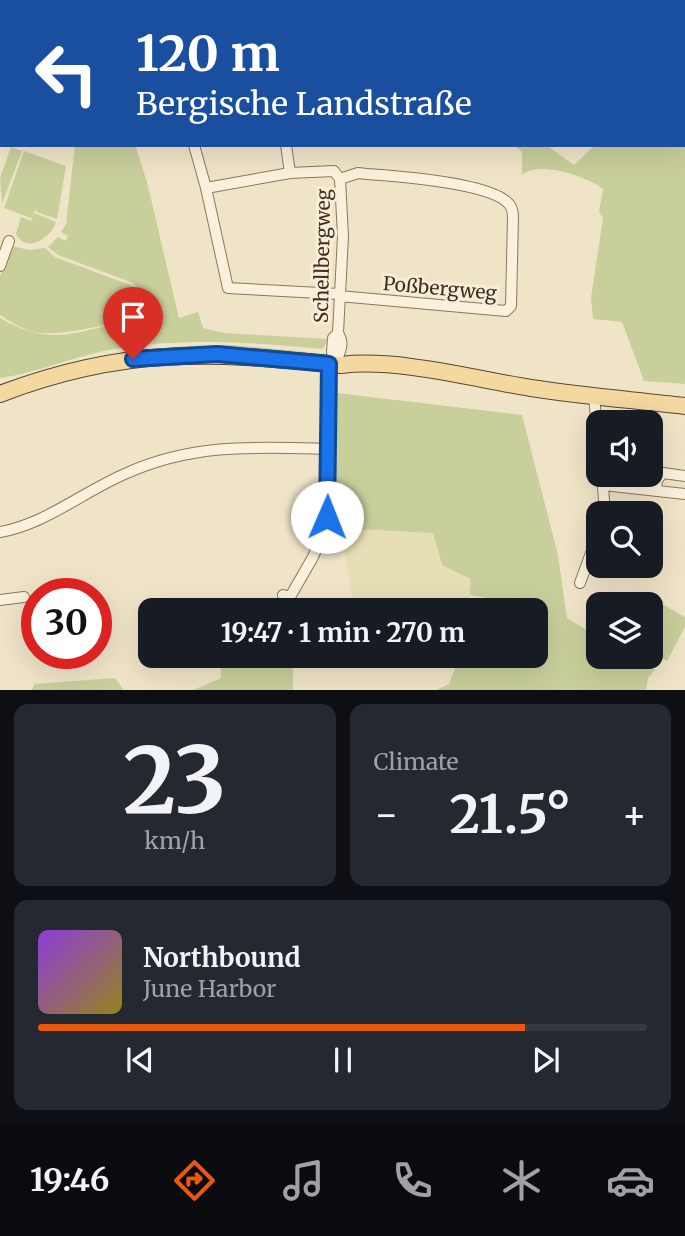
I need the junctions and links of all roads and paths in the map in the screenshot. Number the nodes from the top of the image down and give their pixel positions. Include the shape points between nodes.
1 (195, 147) edge
2 (286, 147) edge
3 (289, 173) junction
4 (340, 179) junction
5 (206, 188) junction
6 (9, 241) dead end
7 (0, 266) edge
8 (339, 295) junction
9 (336, 363) junction
10 (0, 394) edge
11 (594, 396) junction
12 (685, 406) edge
13 (595, 410) edge
14 (328, 449) junction
15 (685, 476) edge
16 (636, 487) edge
17 (656, 491) junction
18 (685, 494) edge
19 (0, 532) edge
20 (586, 567) edge
21 (580, 583) dead end
22 (283, 596) dead end
23 (21, 597) edge
24 (0, 600) edge

1 - 5 street
2 - 3 street
3 - 4 street via 330,171
3 - 5 street
4 - 8 street, Schellbergweg
4 - 8 street, Poßbergweg via 358,173 480,190 506,201 513,217 511,306 506,311
5 - 8 street via 228,288
6 - 7 street
8 - 9 street, Schellbergweg via 342,354
9 - 10 main road via 217,354 158,356 74,370
9 - 11 main road via 386,365
9 - 14 street, Schellbergweg
11 - 12 main road
11 - 13 street
14 - 19 street via 237,447 174,455 124,474 41,518
14 - 22 street, Schellbergweg via 324,535 290,597
15 - 17 street via 663,473
16 - 17 street
17 - 18 street
20 - 21 street
23 - 24 street

